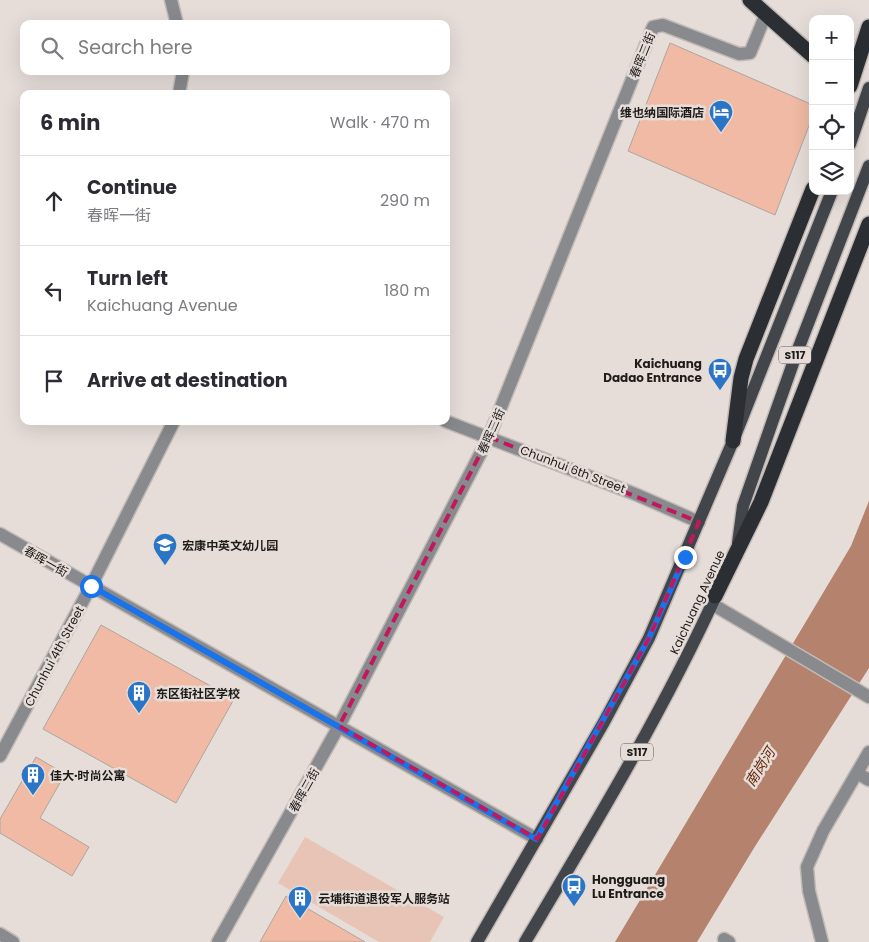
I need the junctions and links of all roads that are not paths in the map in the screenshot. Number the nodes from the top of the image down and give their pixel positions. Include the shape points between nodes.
1 (171, 0) edge
2 (750, 0) edge
3 (766, 14) junction
4 (176, 20) edge
5 (869, 28) edge
6 (809, 52) edge
7 (854, 74) edge
8 (182, 75) edge
9 (869, 88) edge
10 (180, 90) edge
11 (854, 133) edge
12 (869, 166) edge
13 (811, 195) edge
14 (830, 195) edge
15 (869, 224) edge
16 (450, 423) edge
17 (172, 425) edge
18 (489, 437) junction
19 (733, 441) junction
20 (699, 522) junction
21 (0, 534) edge
22 (91, 586) junction
23 (714, 600) junction
24 (864, 694) edge
25 (339, 726) junction
26 (0, 756) edge
27 (868, 757) edge
28 (857, 773) junction
29 (869, 780) edge
30 (536, 839) junction
31 (0, 934) edge
32 (14, 942) edge
33 (218, 942) edge
34 (477, 942) edge
35 (525, 942) edge
36 (822, 942) edge

1 - 4 street
2 - 3 highway
3 - 6 highway
3 - 18 street, 春晖二街 via 750,53 739,54 663,25 653,27
5 - 7 highway
8 - 10 street
9 - 11 main road
12 - 23 main road, Kaichuang Avenue / S117 via 796,352 743,506 737,549
13 - 19 highway via 746,359
14 - 19 main road, S117
15 - 23 highway via 761,502
16 - 18 street, Chunhui 6th Street
17 - 22 street, Chunhui 4th Street
18 - 20 street, Chunhui 6th Street
18 - 25 street, 春晖二街
19 - 20 main road, S117
20 - 30 main road, S117 via 649,638
21 - 22 street, 春晖一街
22 - 25 street, 春晖一街
22 - 26 street, Chunhui 4th Street
23 - 24 street
23 - 35 main road, Kaichuang Avenue / S117 via 620,782
25 - 30 street, 春晖一街
25 - 33 street, 春晖二街
27 - 28 street
28 - 29 street
28 - 36 street via 823,831 807,867 809,891
30 - 34 main road, S117
31 - 32 street

